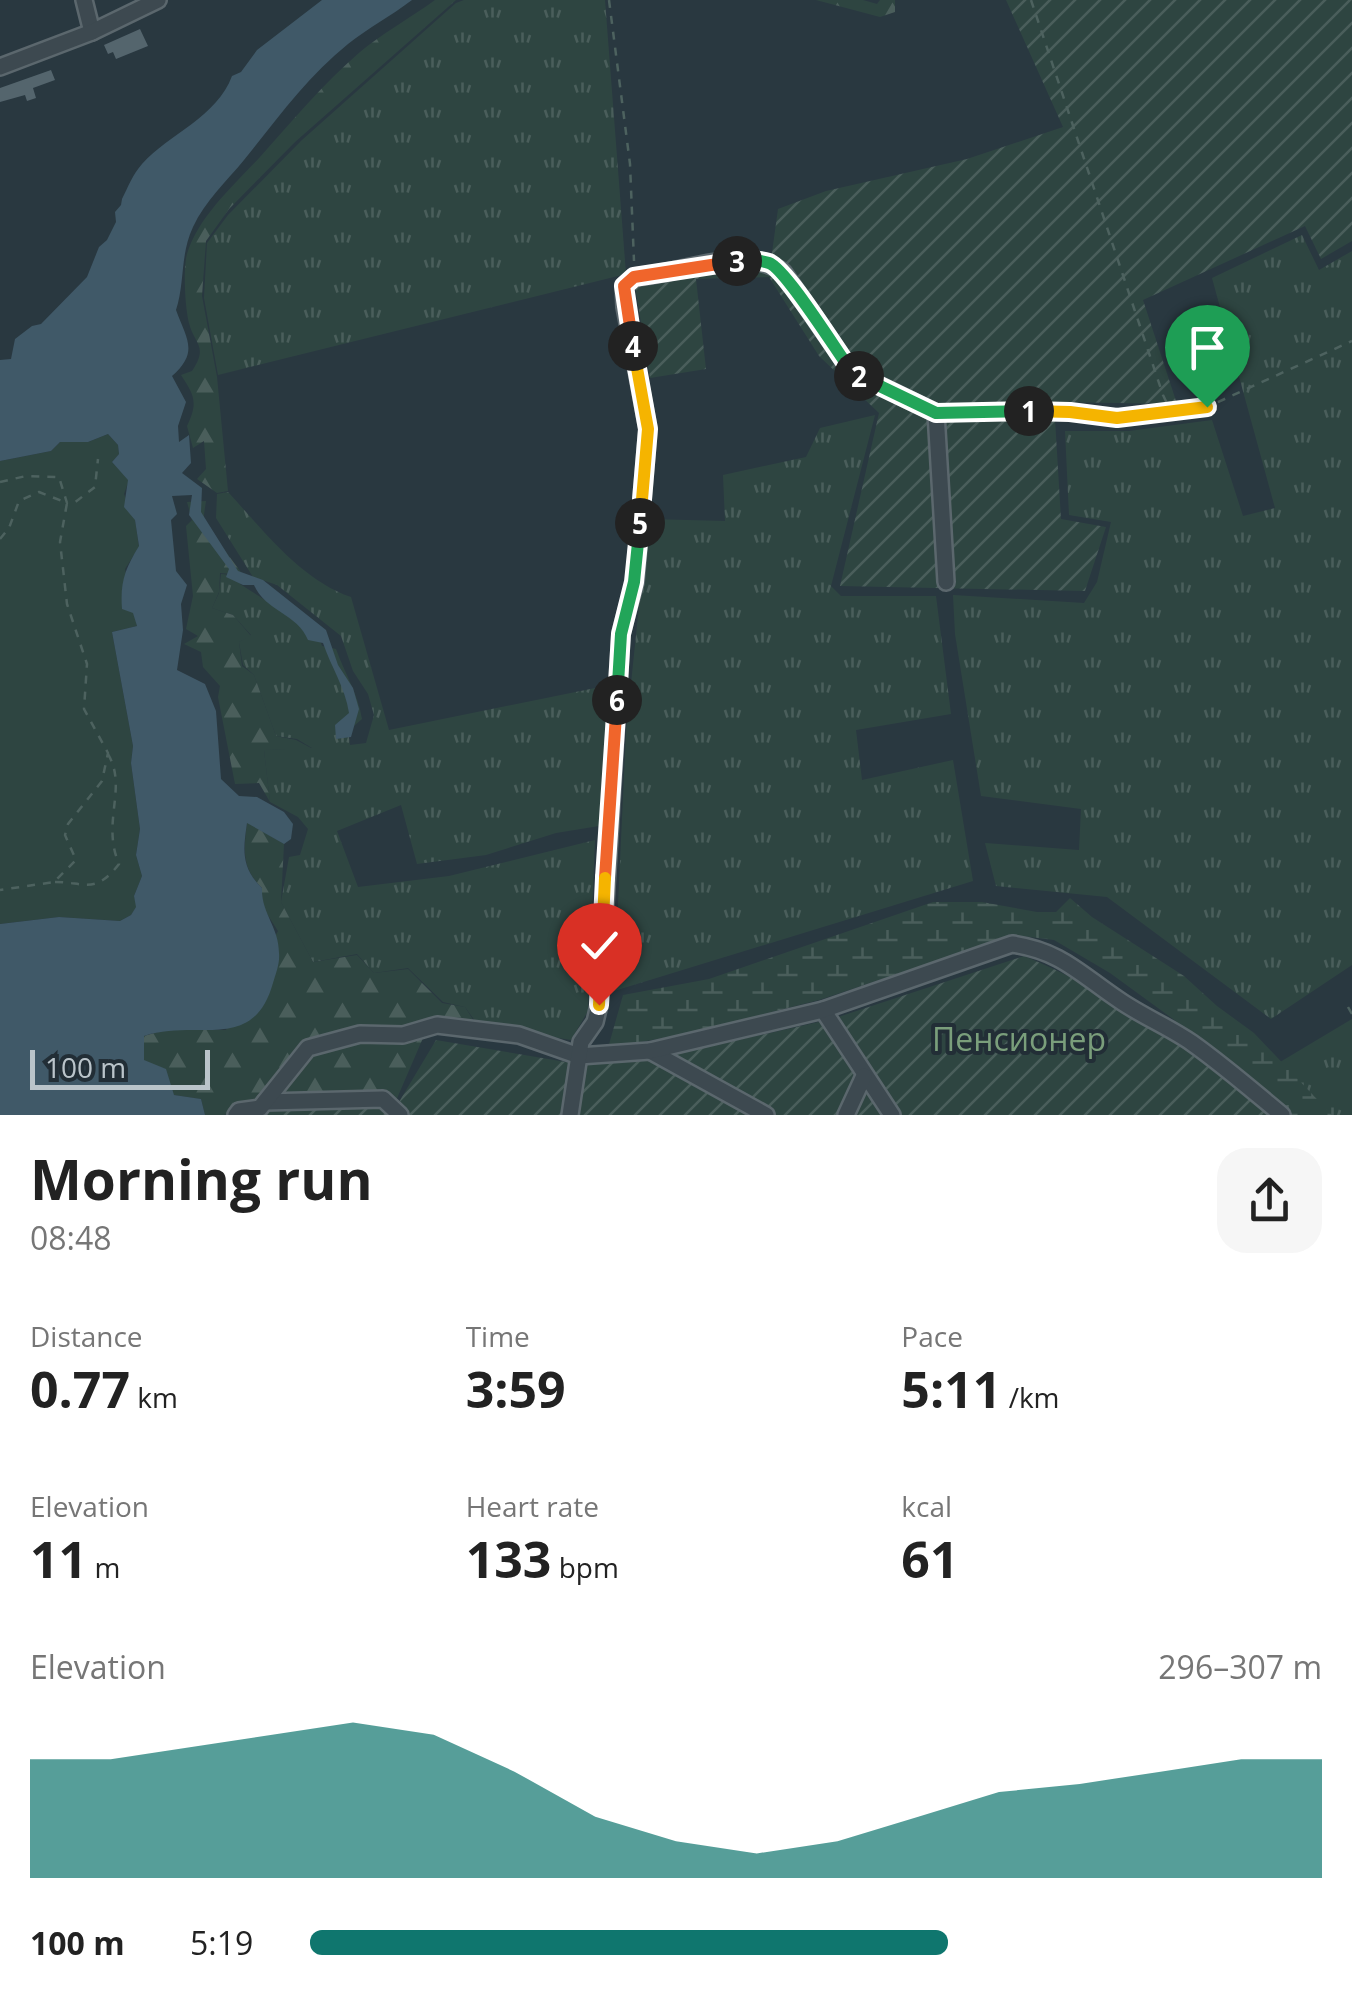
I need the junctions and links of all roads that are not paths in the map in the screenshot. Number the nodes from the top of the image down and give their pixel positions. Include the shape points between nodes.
1 (84, 0) edge
2 (158, 0) edge
3 (92, 32) junction
4 (0, 68) edge
5 (946, 582) dead end
6 (823, 1010) junction
7 (650, 1051) junction
8 (579, 1056) junction
9 (864, 1076) junction
10 (266, 1102) junction
11 (240, 1114) edge
12 (400, 1115) edge
13 (570, 1115) edge
14 (766, 1115) edge
15 (846, 1115) edge
16 (892, 1115) edge
17 (1282, 1115) edge

1 - 3 street
2 - 3 street
3 - 4 street
5 - 8 street via 936,413 852,372 792,283 770,263 745,260 634,277 624,286 648,429 634,582 621,634 599,1005
6 - 7 street
6 - 9 street
6 - 17 street via 1012,944 1036,948 1190,1042
7 - 8 street
7 - 14 street
8 - 10 street via 519,1035 437,1025 360,1034 308,1048
8 - 13 street
9 - 15 street
9 - 16 street
10 - 11 street
10 - 12 street via 383,1100

